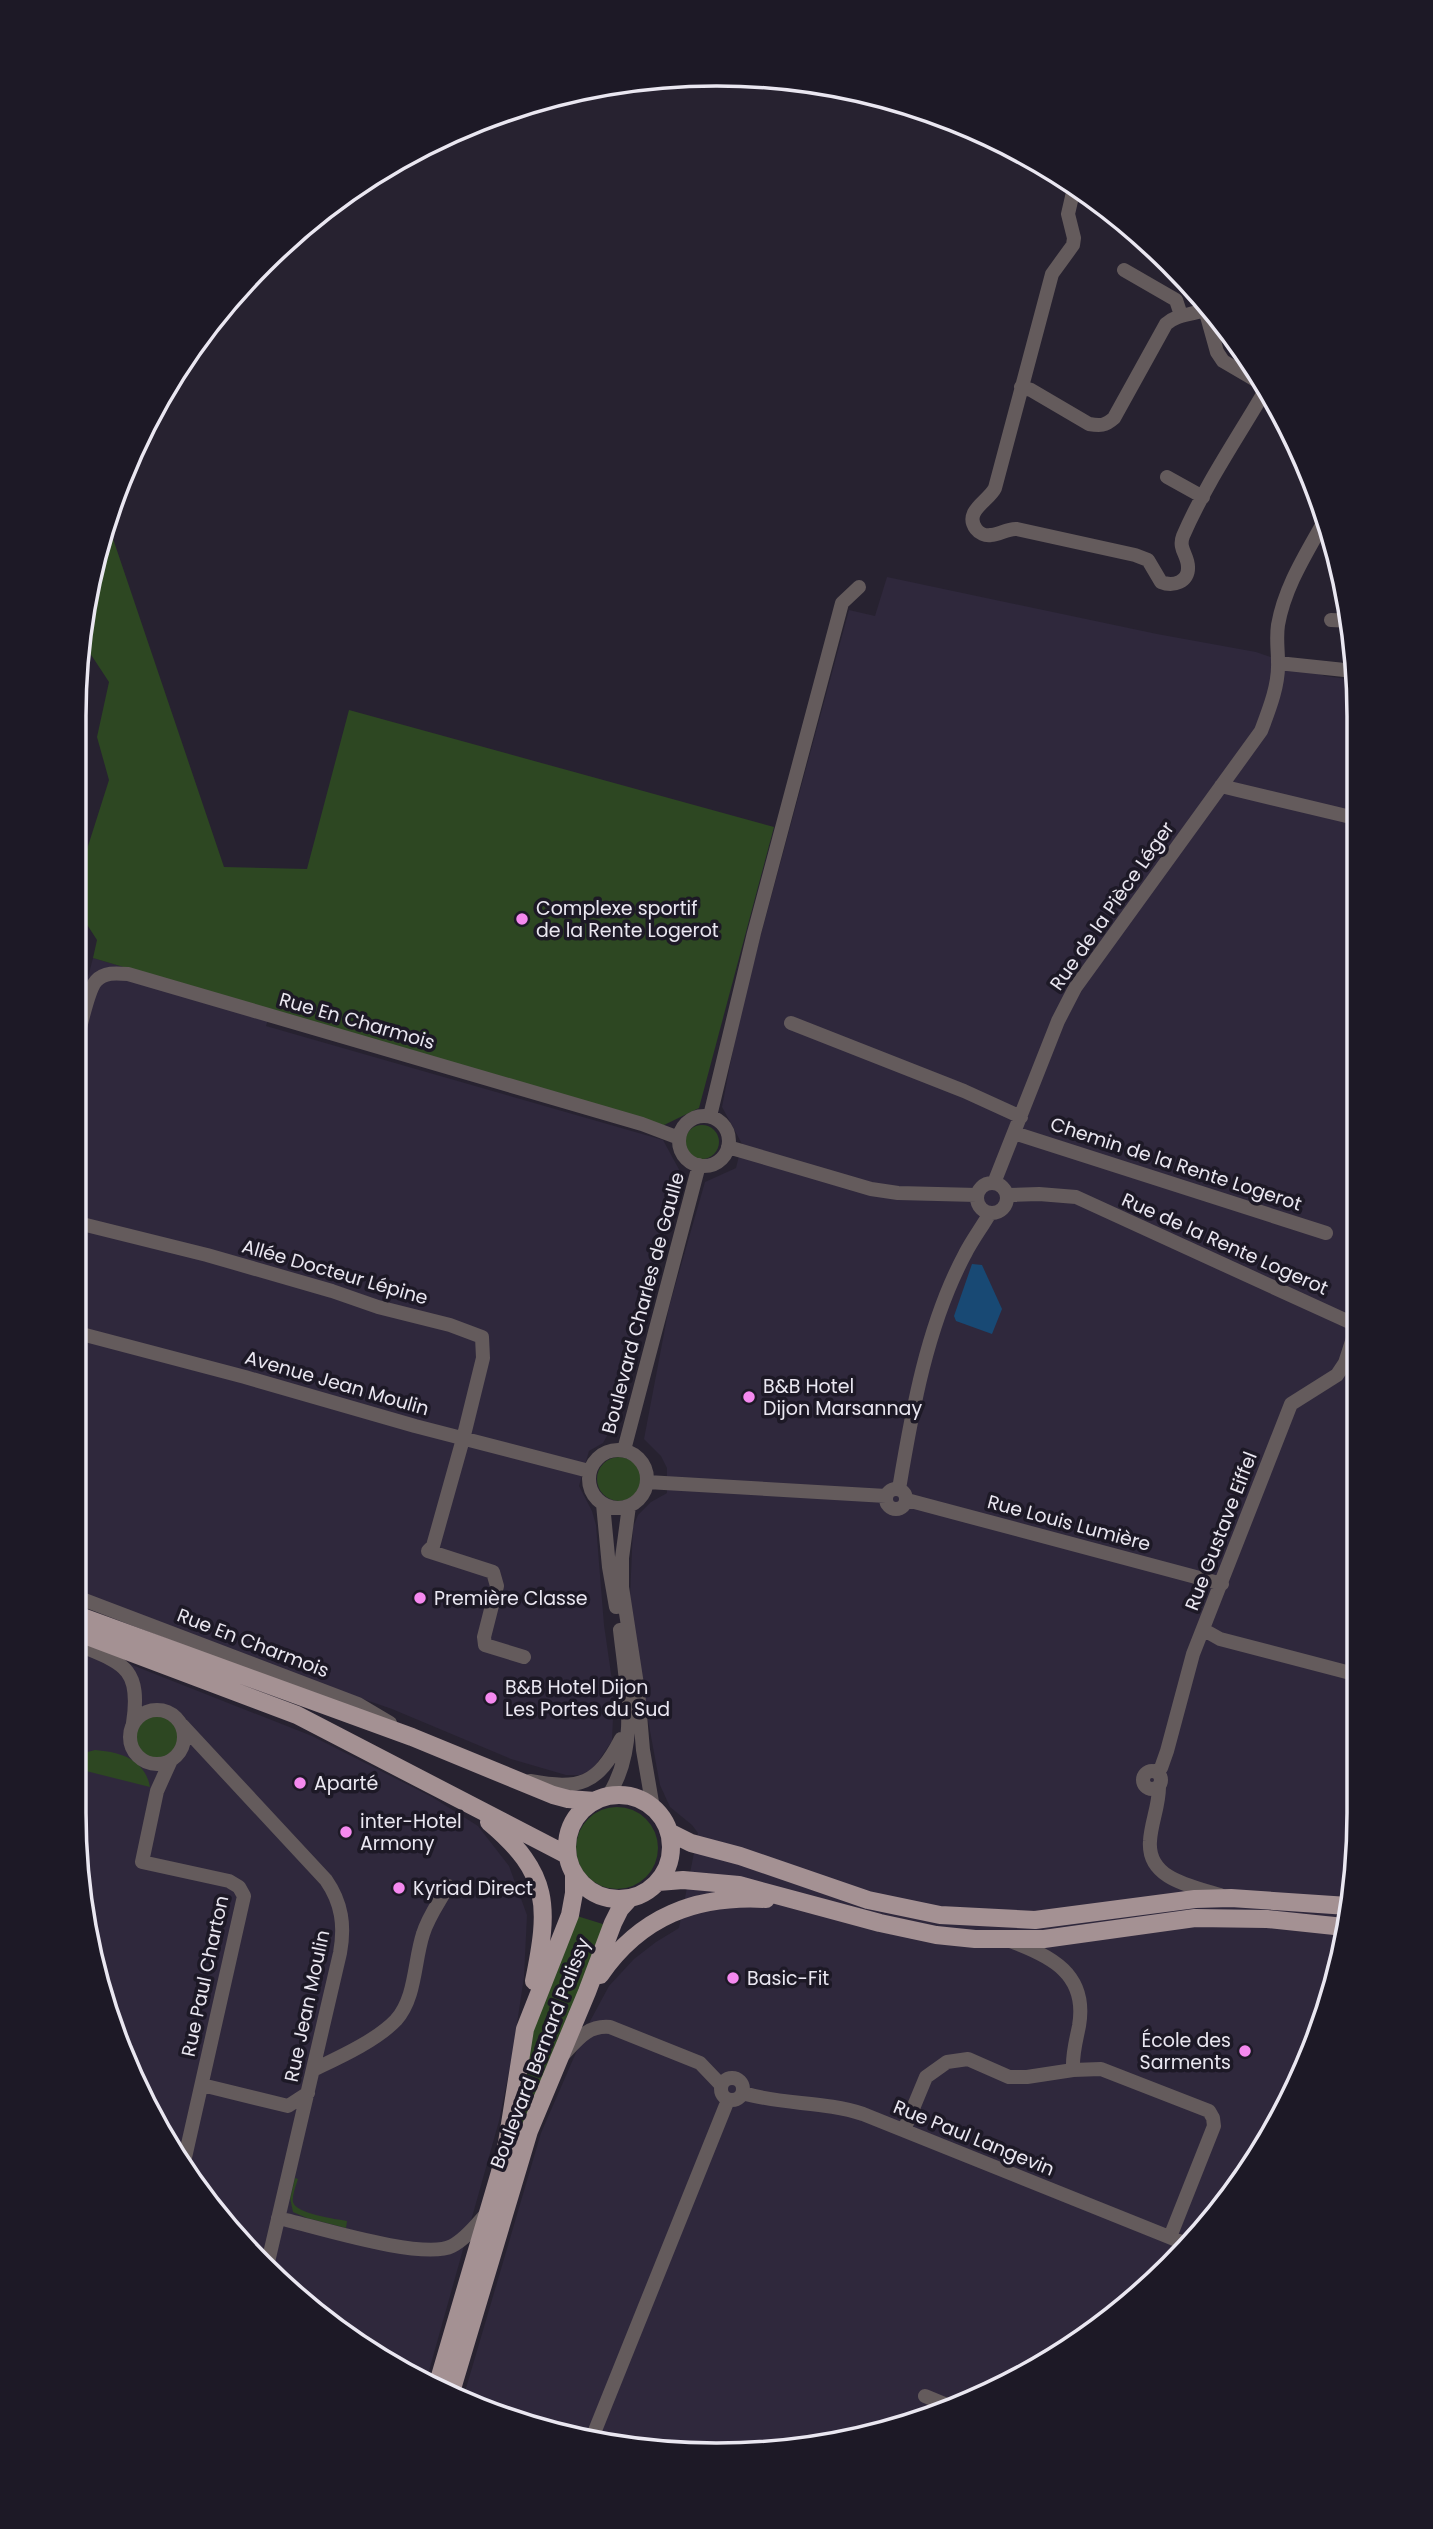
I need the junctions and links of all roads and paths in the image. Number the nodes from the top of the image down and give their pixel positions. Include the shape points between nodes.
1 (1072, 196) edge
2 (1124, 270) dead end
3 (1199, 311) edge
4 (1181, 315) junction
5 (1210, 324) edge
6 (1247, 376) edge
7 (1021, 387) junction
8 (1260, 396) edge
9 (1167, 477) dead end
10 (1203, 497) junction
11 (1319, 531) edge
12 (859, 587) dead end
13 (1331, 620) dead end
14 (1340, 620) edge
15 (1277, 656) junction
16 (1345, 669) edge
17 (1220, 786) junction
18 (1347, 816) edge
19 (86, 1009) edge
20 (791, 1023) dead end
21 (710, 1116) junction
22 (1021, 1117) junction
23 (1014, 1133) junction
24 (679, 1138) junction
25 (728, 1147) junction
26 (699, 1165) junction
27 (993, 1183) junction
28 (977, 1195) junction
29 (1007, 1195) junction
30 (990, 1213) junction
31 (86, 1225) edge
32 (1326, 1233) dead end
33 (1347, 1323) edge
34 (86, 1335) edge
35 (1347, 1356) edge
36 (463, 1438) junction
37 (624, 1450) junction
38 (589, 1471) junction
39 (647, 1482) junction
40 (898, 1495) junction
41 (603, 1504) junction
42 (629, 1506) junction
43 (1222, 1584) junction
44 (86, 1601) edge
45 (86, 1618) edge
46 (1204, 1630) junction
47 (86, 1636) edge
48 (86, 1648) edge
49 (524, 1657) dead end
50 (1347, 1672) edge
51 (133, 1723) junction
52 (182, 1725) junction
53 (629, 1726) junction
54 (412, 1737) junction
55 (174, 1758) junction
56 (215, 1760) junction
57 (146, 1762) junction
58 (508, 1777) junction
59 (157, 1791) junction
60 (443, 1791) junction
61 (602, 1799) junction
62 (653, 1808) junction
63 (669, 1832) junction
64 (567, 1855) junction
65 (575, 1875) junction
66 (658, 1882) junction
67 (448, 1886) dead end
68 (630, 1898) junction
69 (1231, 1898) junction
70 (797, 1900) junction
71 (1340, 1905) edge
72 (1337, 1926) edge
73 (1006, 1940) junction
74 (587, 1992) junction
75 (525, 2029) junction
76 (556, 2063) junction
77 (313, 2070) junction
78 (1073, 2070) junction
79 (202, 2085) junction
80 (721, 2085) junction
81 (308, 2093) junction
82 (743, 2093) junction
83 (728, 2100) junction
84 (288, 2106) junction
85 (300, 2128) junction
86 (904, 2130) junction
87 (186, 2153) edge
88 (488, 2212) junction
89 (278, 2218) junction
90 (1170, 2237) junction
91 (1179, 2241) edge
92 (269, 2258) edge
93 (439, 2379) edge
94 (453, 2385) edge
95 (925, 2396) dead end
96 (939, 2402) edge
97 (596, 2431) edge

1 - 7 street via 1068,214 1073,244 1052,274
2 - 4 street via 1176,300
3 - 4 street
4 - 7 street via 1166,324 1107,424 1089,424
5 - 6 street via 1223,361
7 - 10 street via 995,488 973,515 979,532 992,536 1017,529 1135,555 1148,560 1161,582 1172,585 1188,573 1181,541
8 - 10 street
9 - 10 street
11 - 15 street via 1285,595
12 - 21 street via 842,603
13 - 14 street
15 - 16 street
15 - 17 street, Rue de la Pièce Léger via 1271,707 1261,731
17 - 18 street
17 - 22 street, Rue de la Pièce Léger via 1075,988
19 - 24 street, Rue En Charmois via 96,980 113,972 128,974
20 - 22 street
21 - 24 street via 689,1121
21 - 25 street via 724,1125
22 - 23 street, Rue de la Pièce Léger
23 - 27 street, Rue de la Pièce Léger
23 - 32 street, Chemin de la Rente Logerot
24 - 26 street via 682,1153
25 - 26 street via 713,1164
25 - 28 street via 871,1189
26 - 37 street, Boulevard Charles de Gaulle
27 - 28 street via 981,1187
27 - 29 street
28 - 30 street via 978,1205
29 - 30 street via 1003,1208
29 - 33 street, Rue de la Rente Logerot via 1076,1197
30 - 40 street via 965,1253 939,1318 915,1398
31 - 36 street, Allée Docteur Lépine via 203,1254 482,1337 482,1358
34 - 36 street, Avenue Jean Moulin
35 - 43 street, Rue Gustave Eiffel via 1337,1375 1291,1404
36 - 38 street, Avenue Jean Moulin
36 - 49 street via 433,1546 428,1550 493,1572 497,1586 485,1645
37 - 38 street via 609,1451 596,1459
37 - 39 street via 637,1456
38 - 41 street via 594,1496
39 - 40 street
39 - 42 street via 642,1497
40 - 43 street, Rue Louis Lumière
41 - 42 street
41 - 53 street
42 - 62 street via 622,1587
43 - 46 street, Rue Gustave Eiffel
44 - 54 street, Rue En Charmois via 358,1703
45 - 54 main road
46 - 50 street via 1220,1639
46 - 69 street, Rue Gustave Eiffel via 1161,1768 1147,1772 1143,1780 1151,1790 1158,1787 1150,1854 1166,1876
47 - 60 main road via 297,1715
48 - 51 street via 128,1672 135,1684
51 - 52 street via 144,1712 161,1710
51 - 57 street via 130,1745
52 - 55 street via 184,1741
52 - 56 street, Rue Jean Moulin
53 - 58 street via 596,1776 575,1784
53 - 61 street via 619,1775
54 - 58 main road
55 - 56 street via 188,1754
55 - 57 street via 163,1764
55 - 59 street, Rue Paul Charton
56 - 77 street, Rue Jean Moulin via 318,1871 338,1902 343,1938
57 - 59 street
58 - 61 main road via 568,1799
59 - 79 street, Rue Paul Charton via 142,1862 229,1881 244,1896
60 - 64 main road
60 - 75 main road via 492,1824 538,1882 543,1902 542,1936
61 - 62 main road via 632,1798
61 - 64 main road via 584,1808 570,1830
62 - 63 main road
63 - 66 main road via 670,1858
63 - 69 main road via 868,1900 940,1915 1035,1920 1168,1901
64 - 65 main road
65 - 68 main road via 598,1895
65 - 75 main road, Boulevard Bernard Palissy via 570,1915
66 - 68 main road
66 - 70 main road via 738,1885
67 - 77 street via 424,1933 398,2019
68 - 74 main road, Boulevard Bernard Palissy via 612,1923
69 - 71 main road
70 - 73 main road via 909,1930
70 - 74 main road via 730,1899 667,1916 618,1950
72 - 73 main road via 1195,1918 1082,1935
73 - 78 street via 1041,1953 1064,1968 1079,1994
74 - 76 main road, Boulevard Bernard Palissy
75 - 88 main road, Boulevard Bernard Palissy via 507,2143
76 - 80 street via 588,2030 610,2027 699,2063
76 - 94 main road, Boulevard Bernard Palissy via 518,2164
77 - 81 street, Rue Jean Moulin
78 - 86 street via 1009,2077 968,2059 947,2062 926,2077
78 - 90 street via 1101,2069 1209,2111 1214,2126
79 - 84 street
79 - 87 street, Rue Paul Charton
80 - 82 street via 733,2077 742,2083
80 - 83 street via 721,2094
81 - 84 street
81 - 85 street, Rue Jean Moulin
82 - 83 street
82 - 86 street, Rue Paul Langevin via 853,2111
83 - 97 street
84 - 85 street
85 - 89 street, Rue Jean Moulin
86 - 90 street, Rue Paul Langevin
88 - 89 street via 452,2247 431,2250
88 - 93 main road, Boulevard Bernard Palissy
89 - 92 street, Rue Jean Moulin
90 - 91 street, Rue Paul Langevin
95 - 96 street

